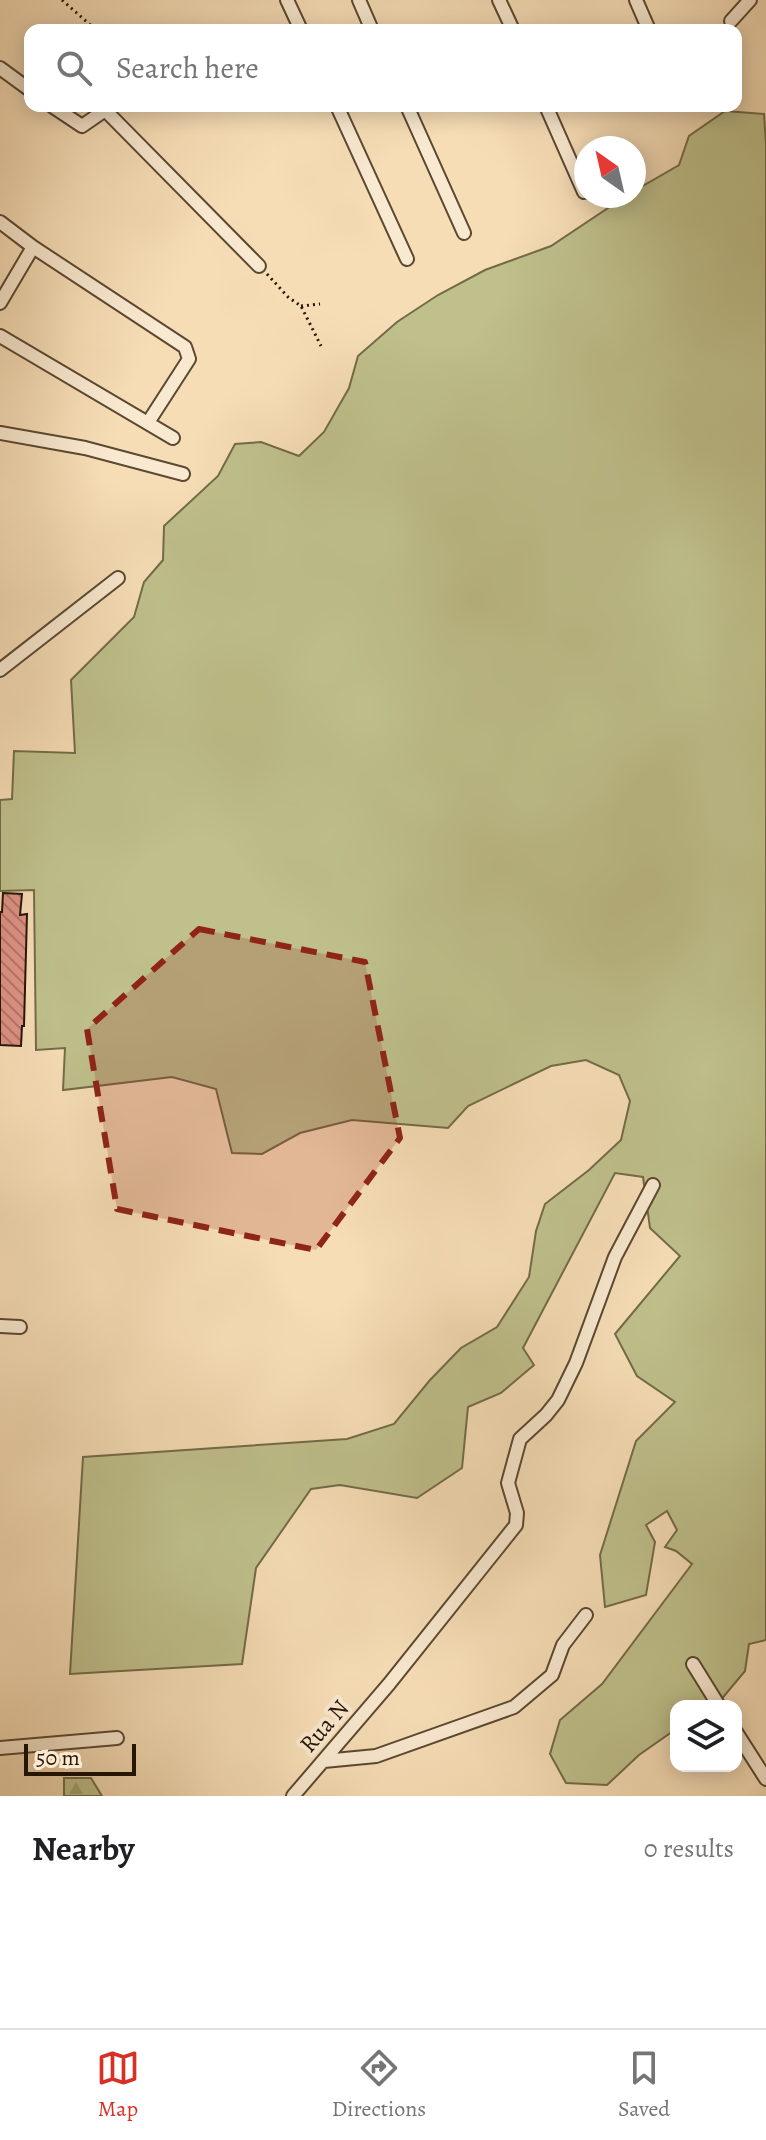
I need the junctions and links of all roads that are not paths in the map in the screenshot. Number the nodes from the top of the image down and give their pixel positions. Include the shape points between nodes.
1 (287, 0) edge
2 (359, 0) edge
3 (499, 0) edge
4 (636, 0) edge
5 (750, 0) edge
6 (731, 21) dead end
7 (298, 24) edge
8 (369, 24) edge
9 (510, 24) edge
10 (646, 24) edge
11 (0, 68) edge
12 (24, 86) edge
13 (61, 112) edge
14 (103, 112) edge
15 (111, 112) edge
16 (340, 112) edge
17 (410, 112) edge
18 (549, 112) edge
19 (574, 169) edge
20 (0, 222) edge
21 (464, 233) dead end
22 (33, 247) junction
23 (407, 259) dead end
24 (259, 266) road end
25 (0, 303) edge
26 (0, 336) edge
27 (149, 421) junction
28 (0, 433) edge
29 (173, 438) dead end
30 (183, 474) dead end
31 (118, 578) dead end
32 (0, 670) edge
33 (653, 1185) dead end
34 (0, 1326) edge
35 (20, 1327) dead end
36 (586, 1615) dead end
37 (693, 1664) dead end
38 (715, 1700) edge
39 (117, 1738) dead end
40 (742, 1741) edge
41 (0, 1748) edge
42 (324, 1761) junction
43 (766, 1779) edge
44 (293, 1796) edge

1 - 7 street
2 - 8 street
3 - 9 street
4 - 10 street
5 - 6 street
11 - 12 street
13 - 14 street via 82,126
15 - 24 street
16 - 23 street
17 - 21 street
18 - 19 street
20 - 22 street
22 - 25 street
22 - 27 street via 187,351 189,359
26 - 27 street
27 - 29 street
28 - 30 street
31 - 32 street
33 - 42 street, Rua N via 615,1257 558,1400 520,1439 508,1483 516,1525
34 - 35 street
36 - 42 street via 563,1645 552,1675 514,1707 376,1756
37 - 38 street
39 - 41 street
40 - 43 street
42 - 44 street, Rua N

